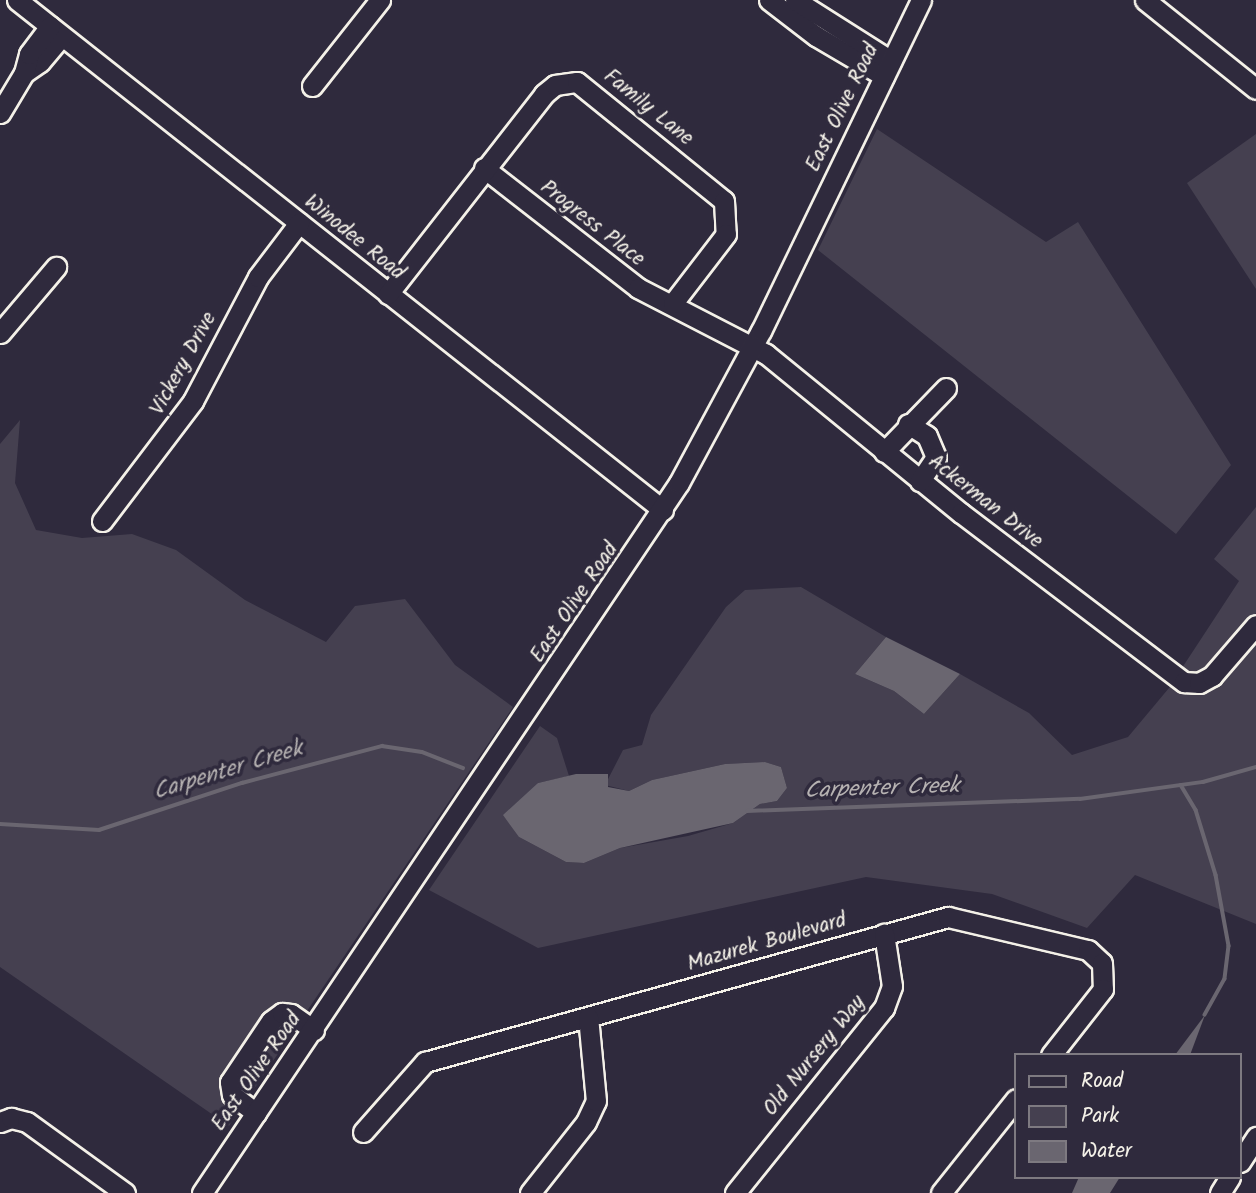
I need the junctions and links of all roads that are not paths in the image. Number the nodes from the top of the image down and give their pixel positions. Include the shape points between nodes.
1 (17, 0) edge
2 (380, 0) edge
3 (921, 0) edge
4 (1145, 0) edge
5 (783, 2) edge
6 (56, 31) junction
7 (887, 69) junction
8 (312, 86) dead end
9 (1256, 89) edge
10 (0, 113) edge
11 (484, 168) junction
12 (299, 223) junction
13 (56, 267) dead end
14 (388, 294) junction
15 (673, 303) junction
16 (0, 334) edge
17 (752, 346) junction
18 (946, 388) dead end
19 (908, 424) junction
20 (884, 452) junction
21 (920, 481) junction
22 (663, 510) junction
23 (102, 521) dead end
24 (1256, 625) edge
25 (884, 934) junction
26 (588, 1017) junction
27 (314, 1030) junction
28 (1053, 1053) edge
29 (1014, 1102) edge
30 (256, 1113) junction
31 (0, 1122) edge
32 (363, 1132) dead end
33 (1256, 1137) edge
34 (1242, 1159) edge
35 (208, 1191) edge
36 (125, 1193) edge
37 (530, 1193) edge
38 (735, 1193) edge
39 (941, 1193) edge

1 - 6 street, Winodee Road
2 - 8 street
3 - 7 street, East Olive Road
4 - 9 street
5 - 7 street via 816,36
6 - 10 street via 29,54 24,73
6 - 12 street, Winodee Road
7 - 17 street, East Olive Road
11 - 14 street, Family Lane
11 - 15 street, Progress Place via 638,288
11 - 15 street, Family Lane via 555,85 577,82 589,87 724,201 726,234
12 - 14 street, Winodee Road
12 - 23 street, Vickery Drive via 258,277 193,401
13 - 16 street
14 - 22 street, Winodee Road
15 - 17 street, Progress Place
17 - 20 street, Ackerman Drive
17 - 22 street, East Olive Road
18 - 19 street
19 - 20 street
19 - 21 street via 927,436 936,457
20 - 21 street, Ackerman Drive
21 - 24 street, Ackerman Drive via 1184,682 1196,683 1223,667
22 - 27 street, East Olive Road
25 - 26 street, Mazurek Boulevard
25 - 28 street, Mazurek Boulevard via 961,918 1097,956 1105,972 1103,989
25 - 38 street, Old Nursery Way via 892,986 884,1007
26 - 32 street, Mazurek Boulevard via 425,1062
26 - 37 street via 596,1101 586,1122
27 - 30 street, East Olive Road
27 - 30 street via 291,1014 282,1013 271,1021 230,1082 232,1096
29 - 39 street
30 - 35 street, East Olive Road
31 - 36 street via 12,1118 27,1122
33 - 34 street

